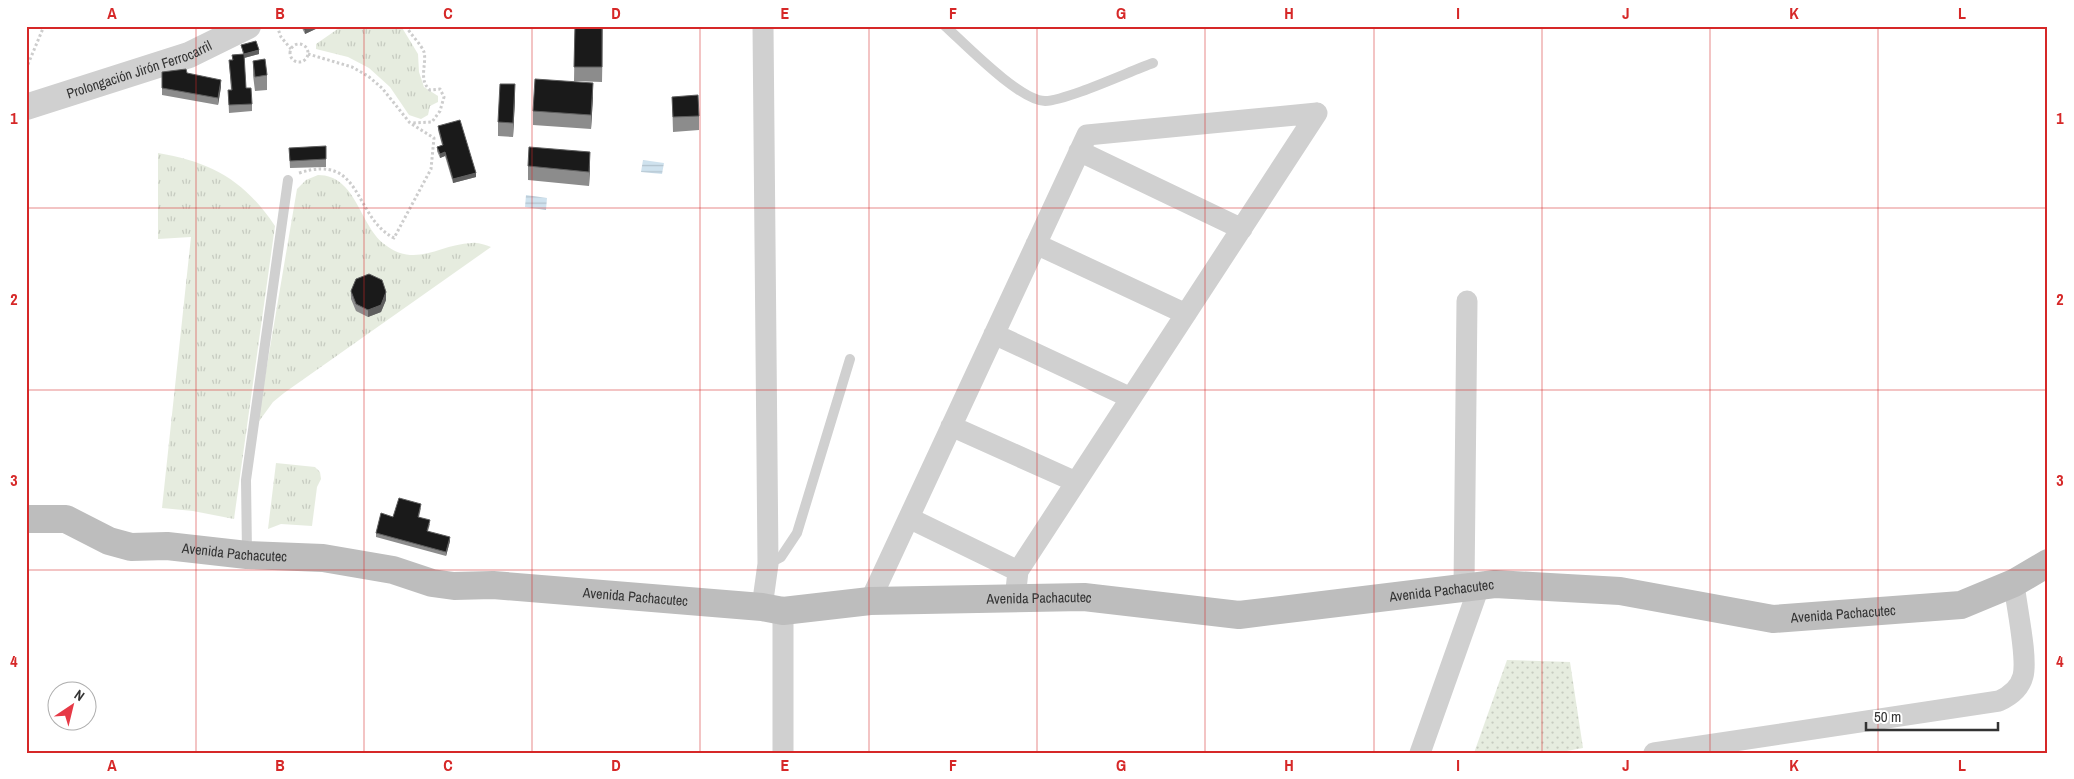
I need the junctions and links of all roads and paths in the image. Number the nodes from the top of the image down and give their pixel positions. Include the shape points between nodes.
1 (44, 26) edge
2 (248, 26) edge
3 (277, 26) edge
4 (406, 26) edge
5 (763, 26) edge
6 (946, 26) edge
7 (291, 49) junction
8 (308, 54) junction
9 (1153, 63) dead end
10 (26, 69) edge
11 (26, 107) edge
12 (410, 123) junction
13 (1079, 151) junction
14 (288, 180) joint
15 (1242, 229) junction
16 (1036, 244) junction
17 (1467, 301) dead end
18 (1186, 314) junction
19 (994, 334) junction
20 (850, 359) dead end
21 (1131, 398) junction
22 (951, 426) junction
23 (1076, 482) junction
24 (908, 518) junction
25 (26, 519) edge
26 (247, 556) junction
27 (768, 564) junction
28 (2048, 564) edge
29 (1018, 571) junction
30 (2014, 583) junction
31 (1472, 586) junction
32 (1016, 599) junction
33 (870, 601) junction
34 (772, 609) junction
35 (783, 753) edge
36 (1420, 753) edge
37 (1654, 753) edge

1 - 10 path
2 - 11 street, Prolongación Jirón Ferrocarril via 189,55
3 - 7 path via 280,37
4 - 12 path via 423,50 422,69 426,86 430,90 440,89 444,97 432,122
5 - 27 street
6 - 9 lane via 1022,94 1044,101 1069,95
7 - 8 path via 304,45
7 - 8 path via 295,61 304,61
8 - 12 path via 352,67 368,76
12 - 14 path via 434,138 433,164 394,238 372,218 354,185 336,170 310,170
13 - 15 street
13 - 15 street via 1087,134 1317,113
13 - 16 street
14 - 26 lane via 246,480
15 - 18 street
16 - 18 street
16 - 19 street
17 - 31 street
18 - 21 street
19 - 21 street
19 - 22 street
20 - 27 lane via 797,533 781,557
21 - 23 street
22 - 23 street
22 - 24 street
23 - 29 street
24 - 29 street
24 - 33 street
25 - 26 main road, Avenida Pachacutec via 66,518 109,541 131,547 167,546
26 - 34 main road, Avenida Pachacutec via 323,558 393,570 432,583 454,586 493,585
27 - 34 street
28 - 30 main road, Avenida Pachacutec
29 - 32 street
30 - 31 main road, Avenida Pachacutec via 1961,605 1773,619 1620,591
30 - 37 street via 2024,665 2021,681 2008,697 1999,701
31 - 32 main road, Avenida Pachacutec via 1239,615 1084,597
31 - 36 street
32 - 33 main road, Avenida Pachacutec
33 - 34 main road, Avenida Pachacutec
34 - 35 street

